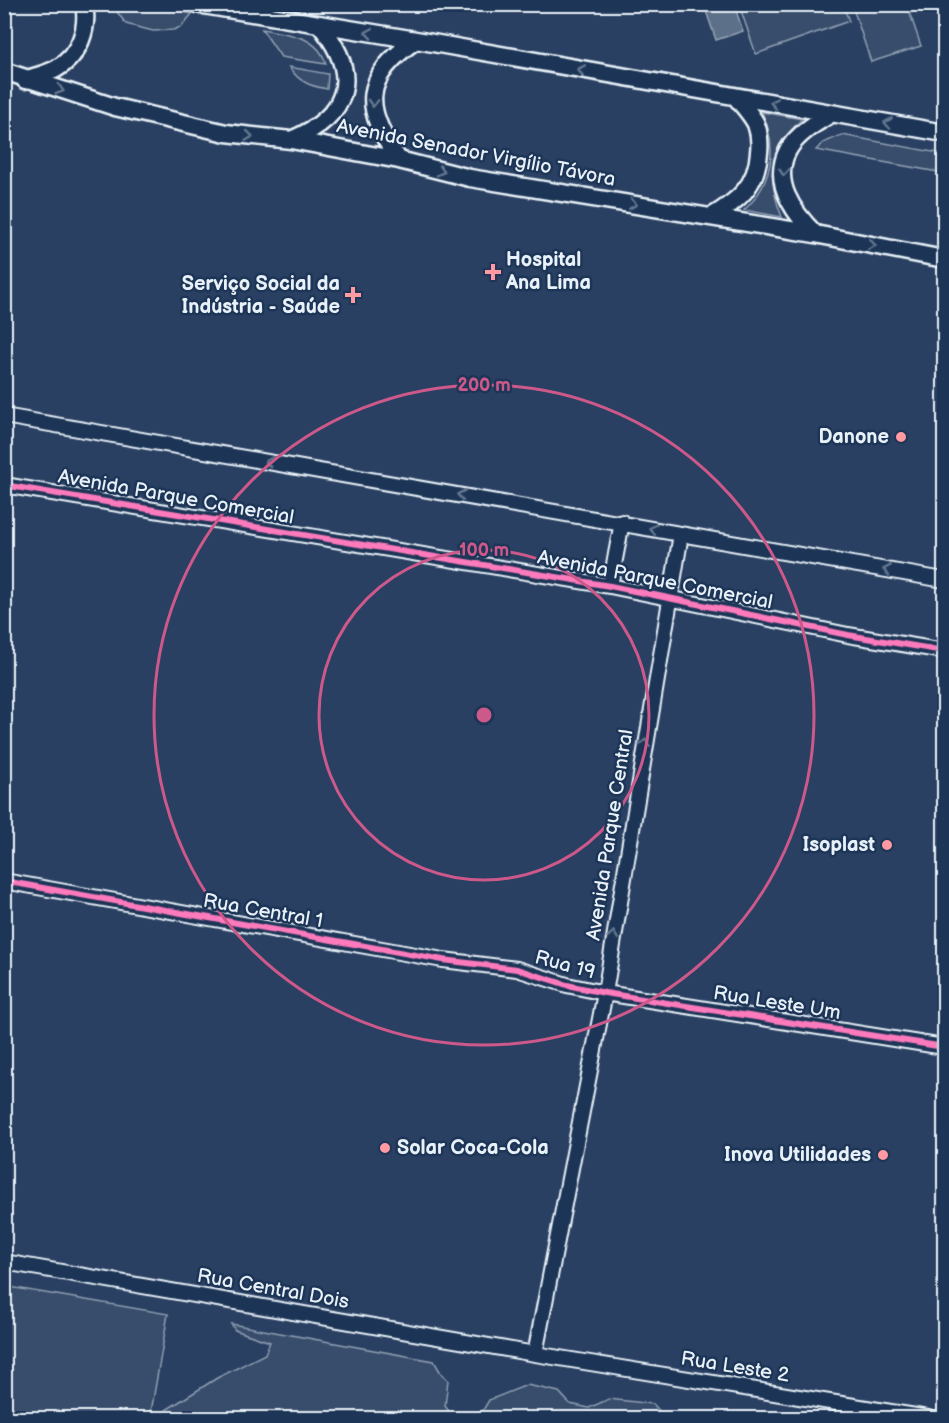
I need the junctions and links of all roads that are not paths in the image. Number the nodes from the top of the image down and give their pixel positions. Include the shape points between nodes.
1 (84, 4) edge
2 (197, 4) edge
3 (320, 25) junction
4 (416, 40) junction
5 (4, 72) edge
6 (25, 80) junction
7 (736, 97) junction
8 (831, 114) junction
9 (945, 133) edge
10 (291, 140) junction
11 (399, 160) junction
12 (711, 217) junction
13 (815, 234) junction
14 (945, 259) edge
15 (4, 416) edge
16 (4, 485) edge
17 (622, 522) junction
18 (681, 534) junction
19 (945, 580) edge
20 (610, 586) junction
21 (670, 597) junction
22 (945, 651) edge
23 (4, 881) edge
24 (517, 969) joint
25 (605, 993) junction
26 (945, 1047) edge
27 (4, 1262) edge
28 (535, 1354) junction
29 (928, 1419) edge

1 - 6 main road via 86,26 80,44 67,62
2 - 3 main road
4 -> 3 main road
3 - 10 main road via 338,51 344,71 343,88 326,120
7 -> 4 main road
4 -> 11 main road via 386,65 373,93 375,120
5 - 6 main road, Avenida Senador Virgílio Távora
6 -> 10 main road, Avenida Senador Virgílio Távora via 115,107 226,133
8 -> 7 main road
7 - 12 main road via 757,127 756,173 744,194
9 -> 8 main road
8 -> 13 main road via 797,139 784,164 784,190 790,204
10 - 11 main road, Avenida Senador Virgílio Távora
11 -> 12 main road, Avenida Senador Virgílio Távora via 470,178
12 - 13 main road, Avenida Senador Virgílio Távora
13 -> 14 main road, Avenida Senador Virgílio Távora
17 -> 15 street
16 - 20 street, Avenida Parque Comercial
18 -> 17 street
17 - 20 street
19 -> 18 street
18 - 21 street, Avenida Parque Central
20 - 21 street, Avenida Parque Comercial
21 - 22 street, Avenida Parque Comercial
25 -> 21 street, Avenida Parque Central
23 - 24 street, Rua Central 1 via 443,960
24 - 25 street, Rua 19
25 - 26 street, Rua Leste Um
25 - 28 street, Avenida Parque Central
27 - 28 street, Rua Central Dois
28 - 29 street, Rua Leste 2

